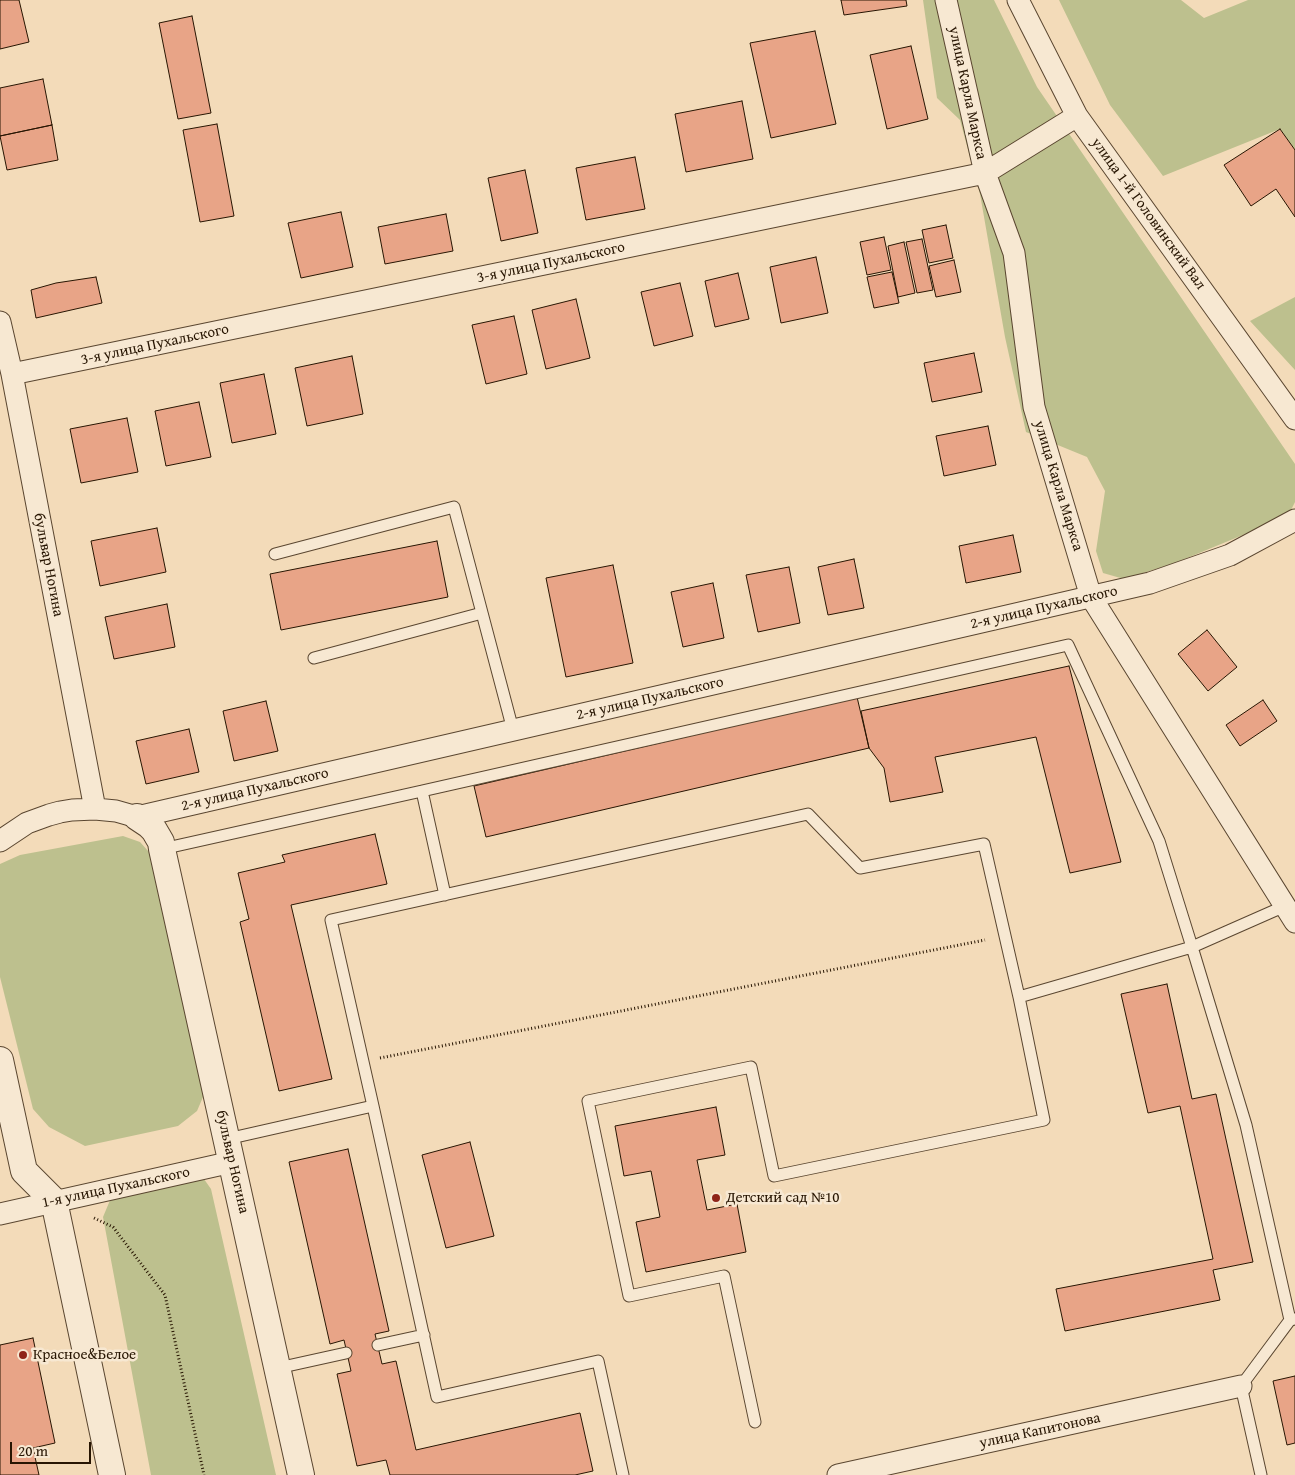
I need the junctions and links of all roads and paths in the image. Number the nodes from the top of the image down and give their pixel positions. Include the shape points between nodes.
1 (946, 0) edge
2 (1018, 0) edge
3 (1077, 116) junction
4 (984, 173) junction
5 (0, 322) edge
6 (12, 374) junction
7 (1295, 419) edge
8 (1295, 520) edge
9 (275, 554) dead end
10 (1091, 598) junction
11 (482, 613) junction
12 (314, 658) dead end
13 (513, 730) junction
14 (422, 791) junction
15 (95, 809) junction
16 (137, 817) junction
17 (0, 841) edge
18 (162, 849) junction
19 (446, 895) junction
20 (1290, 914) edge
21 (1005, 936) junction
22 (1192, 947) junction
23 (1019, 997) junction
24 (0, 1060) edge
25 (363, 1061) junction
26 (373, 1106) junction
27 (230, 1150) junction
28 (54, 1202) junction
29 (0, 1214) edge
30 (1292, 1320) edge
31 (424, 1335) junction
32 (378, 1345) dead end
33 (346, 1353) dead end
34 (278, 1368) junction
35 (1241, 1386) junction
36 (755, 1422) dead end
37 (1261, 1474) edge
38 (112, 1475) edge
39 (204, 1475) edge
40 (301, 1475) edge
41 (623, 1475) edge
42 (838, 1475) edge
43 (1248, 1475) edge

1 - 4 street, улица Карла Маркса
2 - 3 street, улица 1-й Головинский Вал
3 - 4 street, 3-я улица Пухальского
3 - 7 street, улица 1-й Головинский Вал
4 - 6 street, 3-я улица Пухальского
4 - 10 street, улица Карла Маркса via 1014,253 1034,407
5 - 6 street, бульвар Ногина
6 - 15 street, бульвар Ногина
8 - 10 street, 2-я улица Пухальского via 1230,555 1150,583
9 - 11 lane via 454,507
10 - 13 street, 2-я улица Пухальского
10 - 20 street, улица Карла Маркса
11 - 12 lane
11 - 13 lane
13 - 16 street, 2-я улица Пухальского
14 - 18 lane
14 - 19 lane
14 - 22 lane via 1068,645 1159,841
15 - 16 street, 2-я улица Пухальского
15 - 17 street, 2-я улица Пухальского via 48,815 27,823
16 - 18 street, бульвар Ногина via 154,830
18 - 27 street, бульвар Ногина
19 - 21 lane via 808,814 860,868 984,844
19 - 25 lane via 331,920
20 - 22 lane
21 - 23 lane
21 - 25 path
22 - 23 lane
22 - 30 lane via 1246,1126
23 - 36 lane via 1044,1120 774,1176 751,1067 588,1101 629,1296 724,1276
24 - 28 street via 24,1170
25 - 26 lane
26 - 27 lane
26 - 31 lane
27 - 28 street, 1-я улица Пухальского
27 - 34 street, бульвар Ногина
28 - 29 street, 1-я улица Пухальского
28 - 38 street
28 - 39 path via 113,1226 166,1295
30 - 35 lane
31 - 32 lane
31 - 41 lane via 438,1397 598,1361
33 - 34 lane
34 - 40 street, бульвар Ногина
35 - 37 lane
35 - 42 street, улица Капитонова
37 - 43 lane

